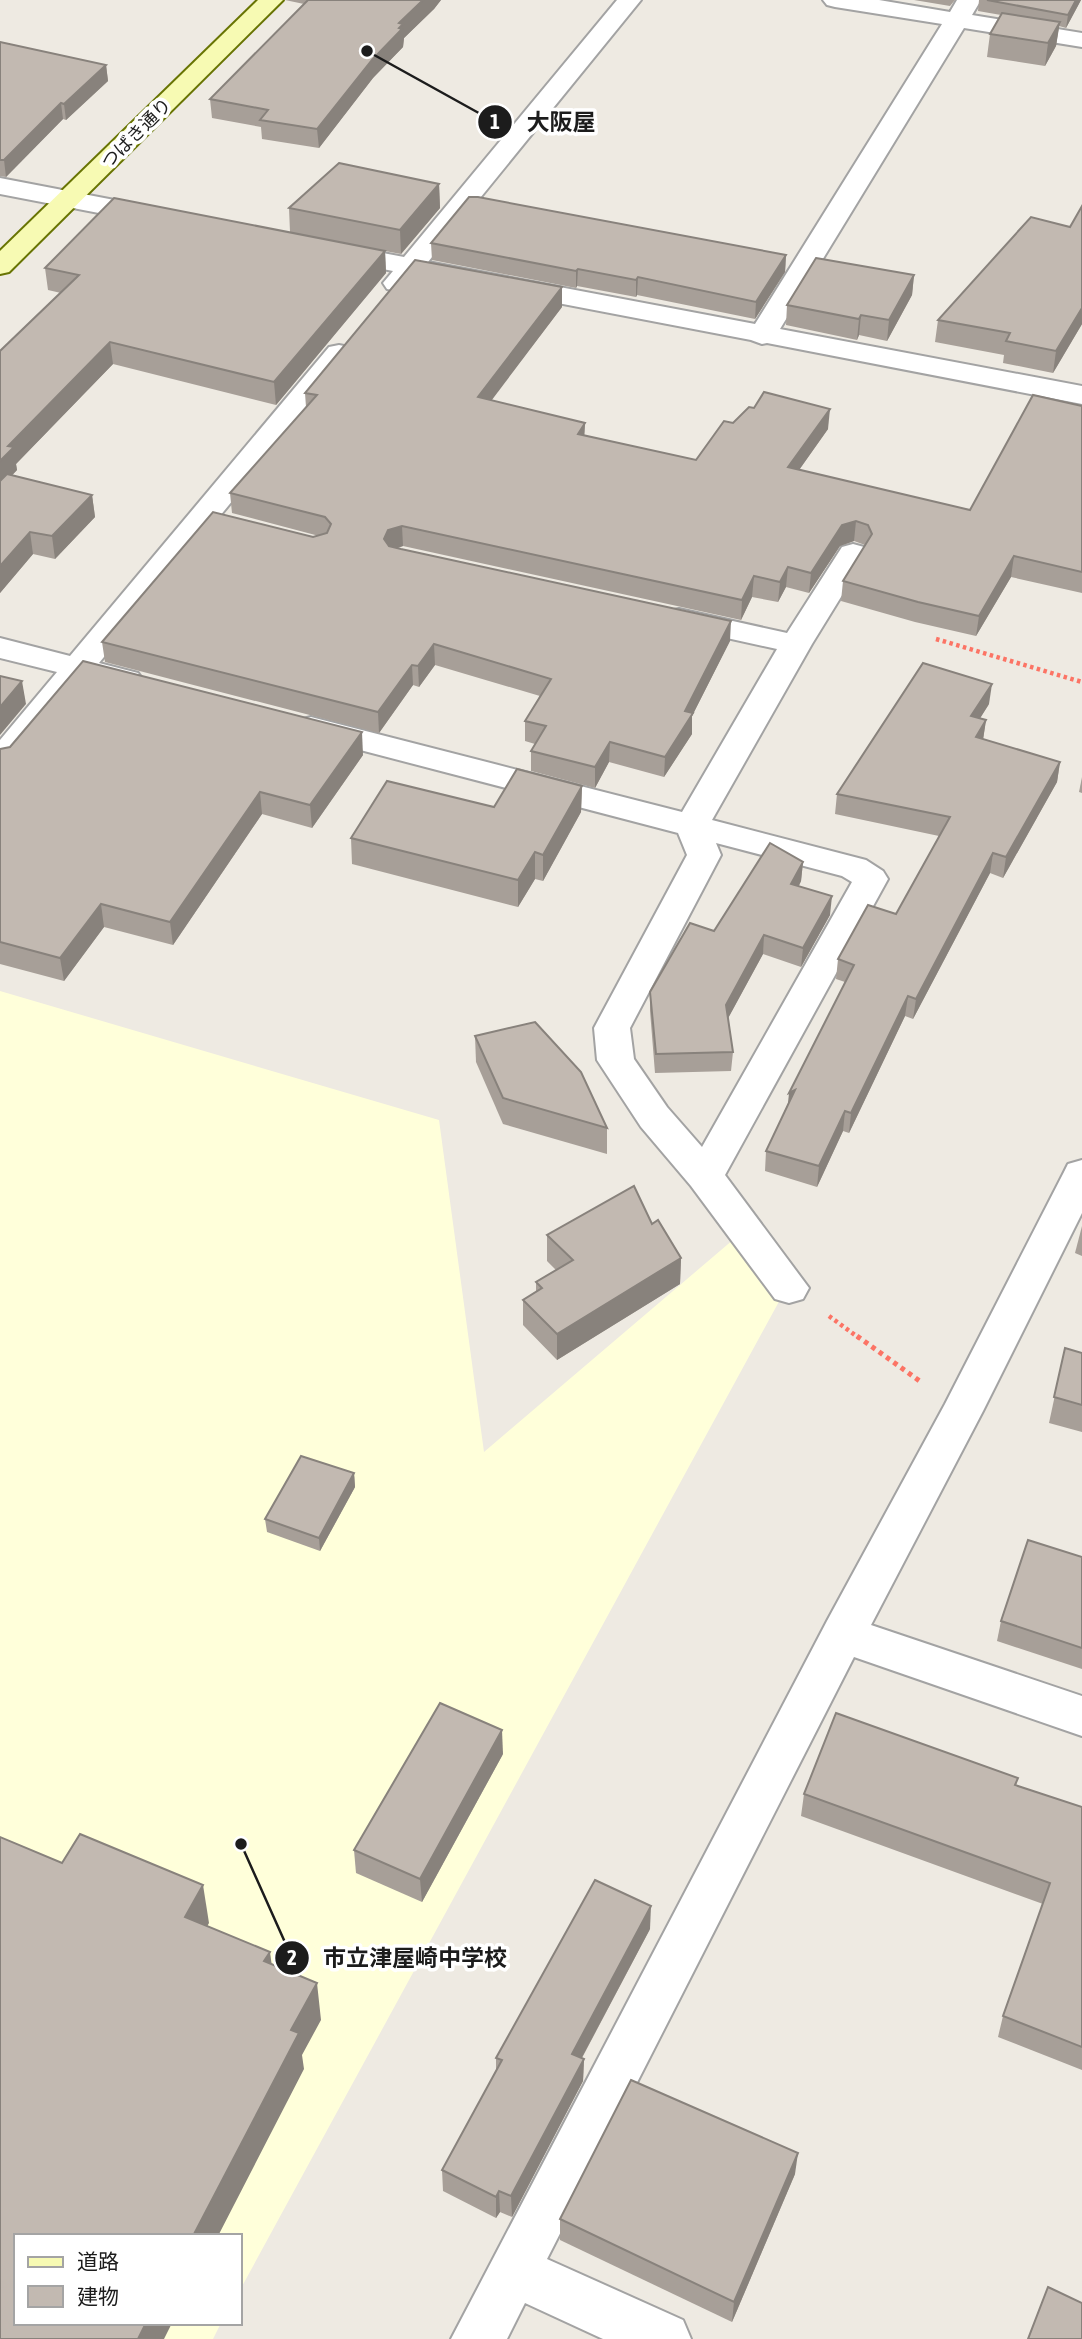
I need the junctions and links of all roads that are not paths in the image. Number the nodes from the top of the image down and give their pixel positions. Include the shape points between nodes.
1 (271, 0) edge
2 (629, 0) edge
3 (835, 0) edge
4 (962, 10) edge
5 (1082, 40) edge
6 (0, 186) edge
7 (69, 199) junction
8 (178, 221) edge
9 (315, 248) edge
10 (0, 266) edge
11 (410, 267) junction
12 (762, 335) junction
13 (1082, 396) edge
14 (853, 553) dead end
15 (647, 611) edge
16 (796, 644) junction
17 (0, 648) edge
18 (77, 668) junction
19 (157, 688) edge
20 (277, 719) edge
21 (0, 761) edge
22 (692, 825) junction
23 (1082, 1174) edge
24 (705, 1176) junction
25 (789, 1288) road end
26 (843, 1634) junction
27 (1082, 1716) edge
28 (515, 2272) junction
29 (478, 2339) edge
30 (664, 2339) edge

1 - 7 main road, つばき通り
2 - 11 street
3 - 4 street
4 - 5 street
4 - 12 street
6 - 7 street
7 - 8 street
7 - 10 main road, つばき通り
9 - 11 street
11 - 12 street
11 - 18 street via 215,521
12 - 13 street
14 - 16 street
15 - 16 street
16 - 22 street
17 - 18 street
18 - 19 street
18 - 21 street
20 - 22 street
22 - 24 street via 704,855 612,1028 616,1060 654,1117
22 - 24 street via 854,868 871,879
23 - 26 street
24 - 25 street
26 - 27 street
26 - 28 street
28 - 29 street
28 - 30 street

